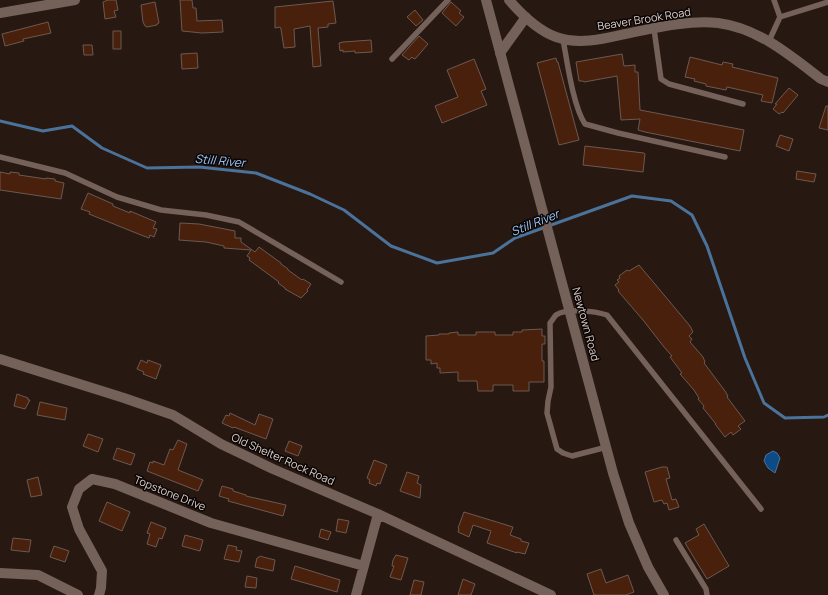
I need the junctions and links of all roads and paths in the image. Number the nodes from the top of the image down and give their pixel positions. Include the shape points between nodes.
1 (75, 0) edge
2 (448, 0) edge
3 (486, 0) edge
4 (509, 0) edge
5 (774, 0) edge
6 (828, 2) edge
7 (0, 13) edge
8 (526, 17) junction
9 (780, 17) junction
10 (654, 29) junction
11 (563, 39) junction
12 (769, 41) junction
13 (500, 53) junction
14 (392, 59) dead end
15 (828, 82) edge
16 (743, 104) dead end
17 (725, 156) dead end
18 (0, 157) edge
19 (341, 282) dead end
20 (570, 311) junction
21 (0, 359) edge
22 (607, 447) junction
23 (761, 509) dead end
24 (378, 514) junction
25 (676, 540) dead end
26 (364, 566) junction
27 (0, 573) edge
28 (78, 595) edge
29 (99, 595) edge
30 (356, 595) edge
31 (551, 595) edge
32 (664, 595) edge
33 (707, 595) edge

1 - 7 street
2 - 14 lane
3 - 13 street, Newtown Road
4 - 8 street, Beaver Brook Road
5 - 9 lane
6 - 9 lane
8 - 11 street, Beaver Brook Road via 538,28
8 - 13 street
9 - 12 lane
10 - 11 street, Beaver Brook Road via 604,38 576,41
10 - 12 street, Beaver Brook Road via 692,22 719,24 743,29
10 - 16 lane via 661,79 668,84
11 - 17 lane via 580,118 585,124
12 - 15 street, Beaver Brook Road
13 - 20 street, Newtown Road
18 - 19 lane via 65,172 117,197 161,210 239,222
20 - 22 street, Newtown Road
20 - 22 lane via 556,315 550,323 551,387 547,413 557,449 563,453 572,456
20 - 23 lane via 607,315
21 - 24 street, Old Shelter Rock Road via 173,415 221,444
22 - 32 street, Newtown Road via 629,523 648,567
24 - 26 street
24 - 31 street, Old Shelter Rock Road
25 - 33 lane via 706,588
26 - 29 street, Topstone Drive via 211,523 115,484 92,478 79,489 72,507 79,529 102,571
26 - 30 street
27 - 28 street via 38,575

